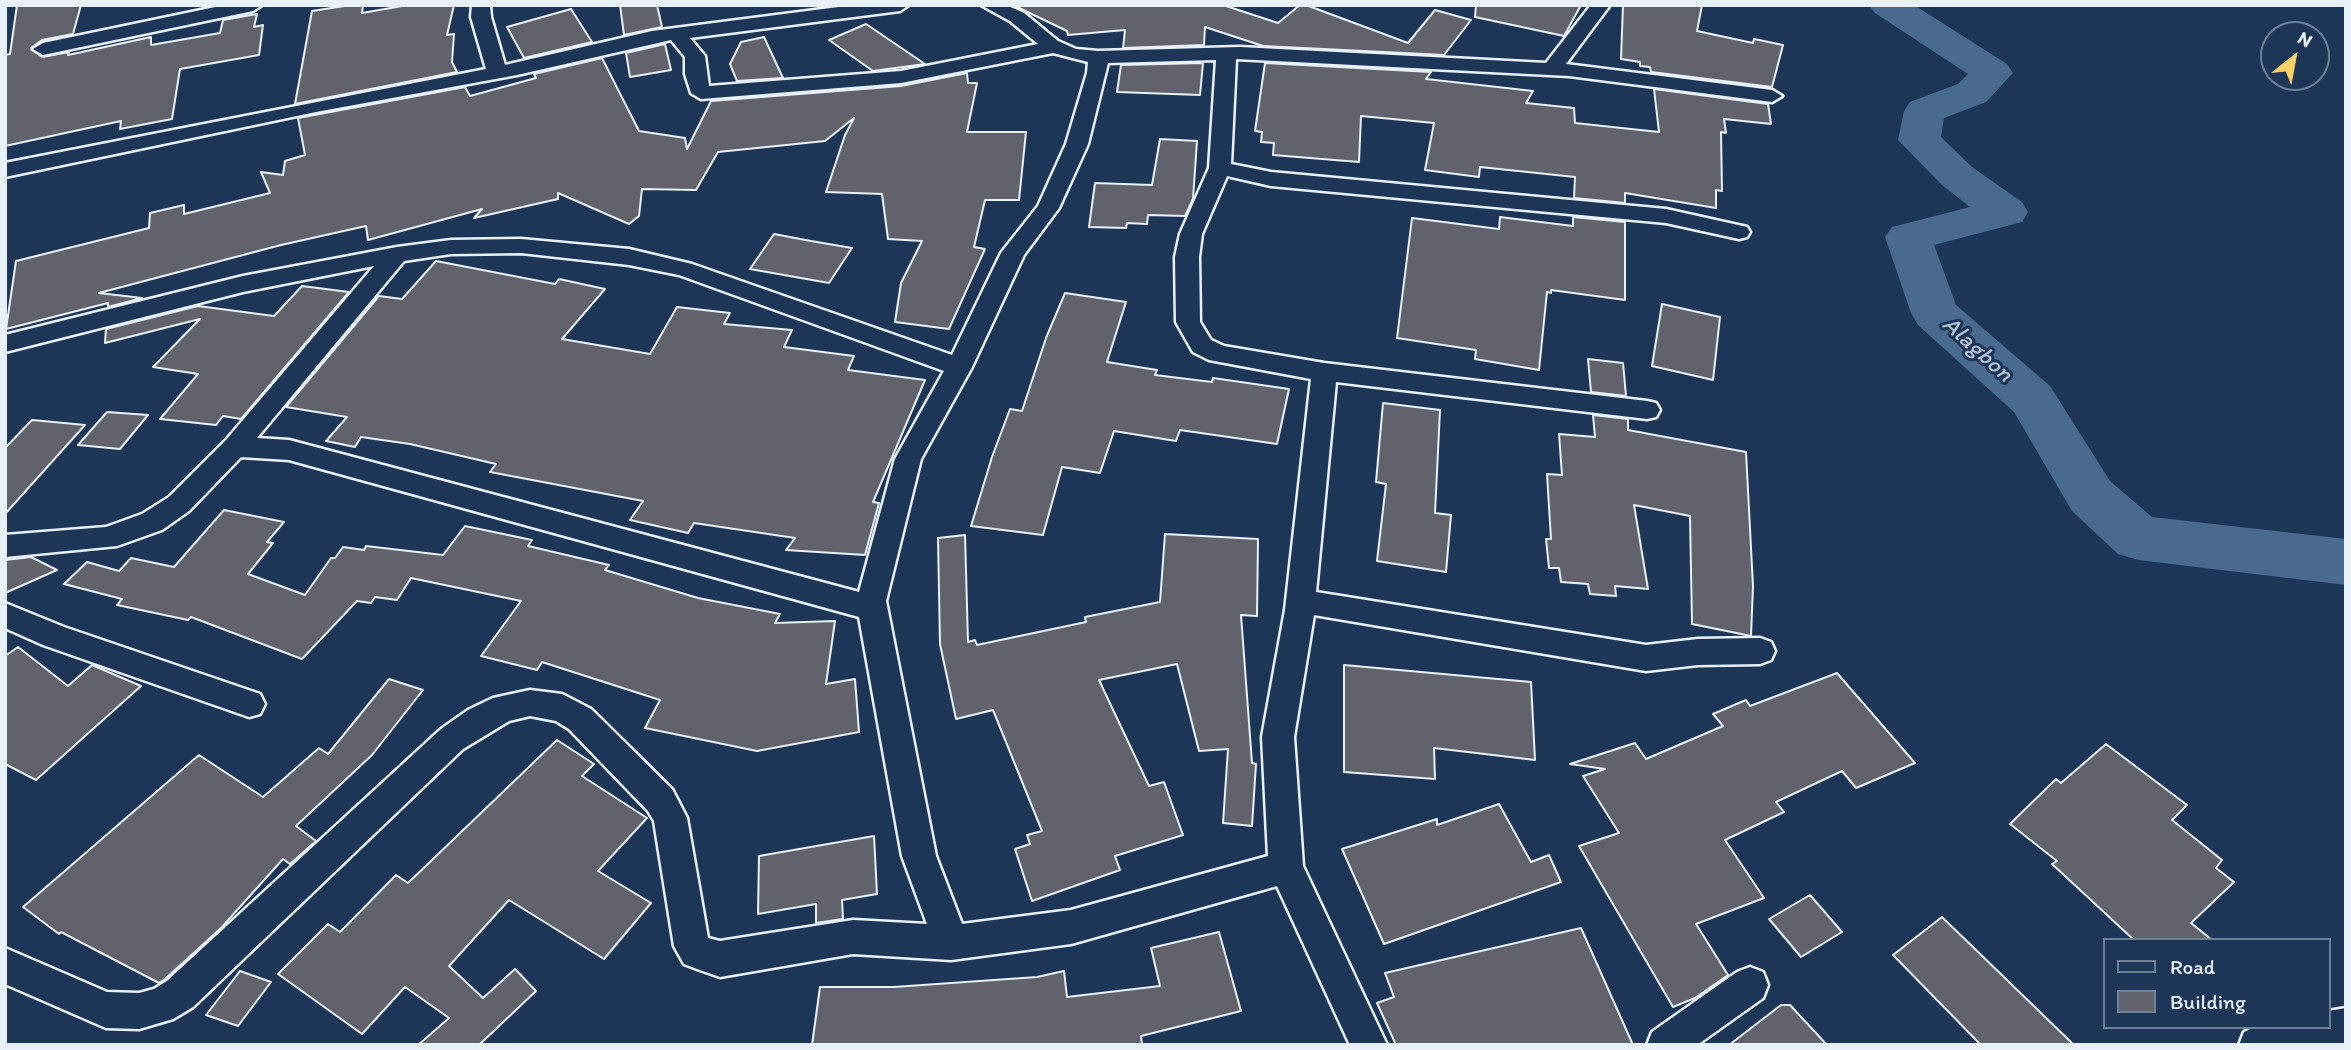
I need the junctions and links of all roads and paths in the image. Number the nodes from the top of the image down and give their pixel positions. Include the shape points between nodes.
1 (253, 5) edge
2 (481, 5) edge
3 (716, 5) edge
4 (900, 5) edge
5 (990, 5) edge
6 (1601, 5) edge
7 (712, 29) junction
8 (676, 34) junction
9 (1054, 47) junction
10 (43, 49) dead end
11 (1226, 53) junction
12 (1098, 57) junction
13 (1552, 69) junction
14 (497, 71) junction
15 (1772, 96) dead end
16 (1220, 167) junction
17 (5, 170) edge
18 (1740, 232) dead end
19 (397, 254) junction
20 (5, 344) edge
21 (959, 367) junction
22 (1324, 372) junction
23 (1647, 410) dead end
24 (234, 447) junction
25 (5, 546) edge
26 (1300, 601) junction
27 (872, 608) junction
28 (5, 615) edge
29 (1760, 651) dead end
30 (249, 704) dead end
31 (1286, 867) junction
32 (951, 943) junction
33 (5, 966) edge
34 (1751, 985) dead end
35 (2346, 1026) edge
36 (1369, 1045) edge
37 (1665, 1045) edge
38 (2256, 1045) edge

1 - 10 street
2 - 14 street
3 - 7 street
4 - 7 street
5 - 9 street via 1017,17
6 - 13 street
7 - 8 street
8 - 9 street via 695,56 701,93 901,77
8 - 14 street
9 - 12 street
11 - 12 street
11 - 13 street
11 - 16 street
12 - 21 street via 1077,144 1048,208 1013,253
13 - 15 street
14 - 17 street
16 - 18 street via 1270,179 1666,216
16 - 22 street via 1191,233 1187,257 1186,302 1195,338 1218,355
19 - 20 street via 243,284
19 - 21 street via 451,247 521,246 629,257 684,269
19 - 24 street
21 - 27 street via 908,459
22 - 23 street
22 - 26 street
24 - 25 street via 178,504 152,522 107,538
24 - 27 street via 289,450
26 - 29 street via 1646,658
26 - 31 street via 1278,737
27 - 32 street via 919,856
28 - 30 street
31 - 32 street via 1071,927
31 - 36 street
32 - 33 street via 853,937 720,960 697,952 690,937 670,818 660,800 580,719 562,708 530,703 504,708 452,739 180,994 160,1006 139,1012 106,1010
34 - 37 street
35 - 38 street

